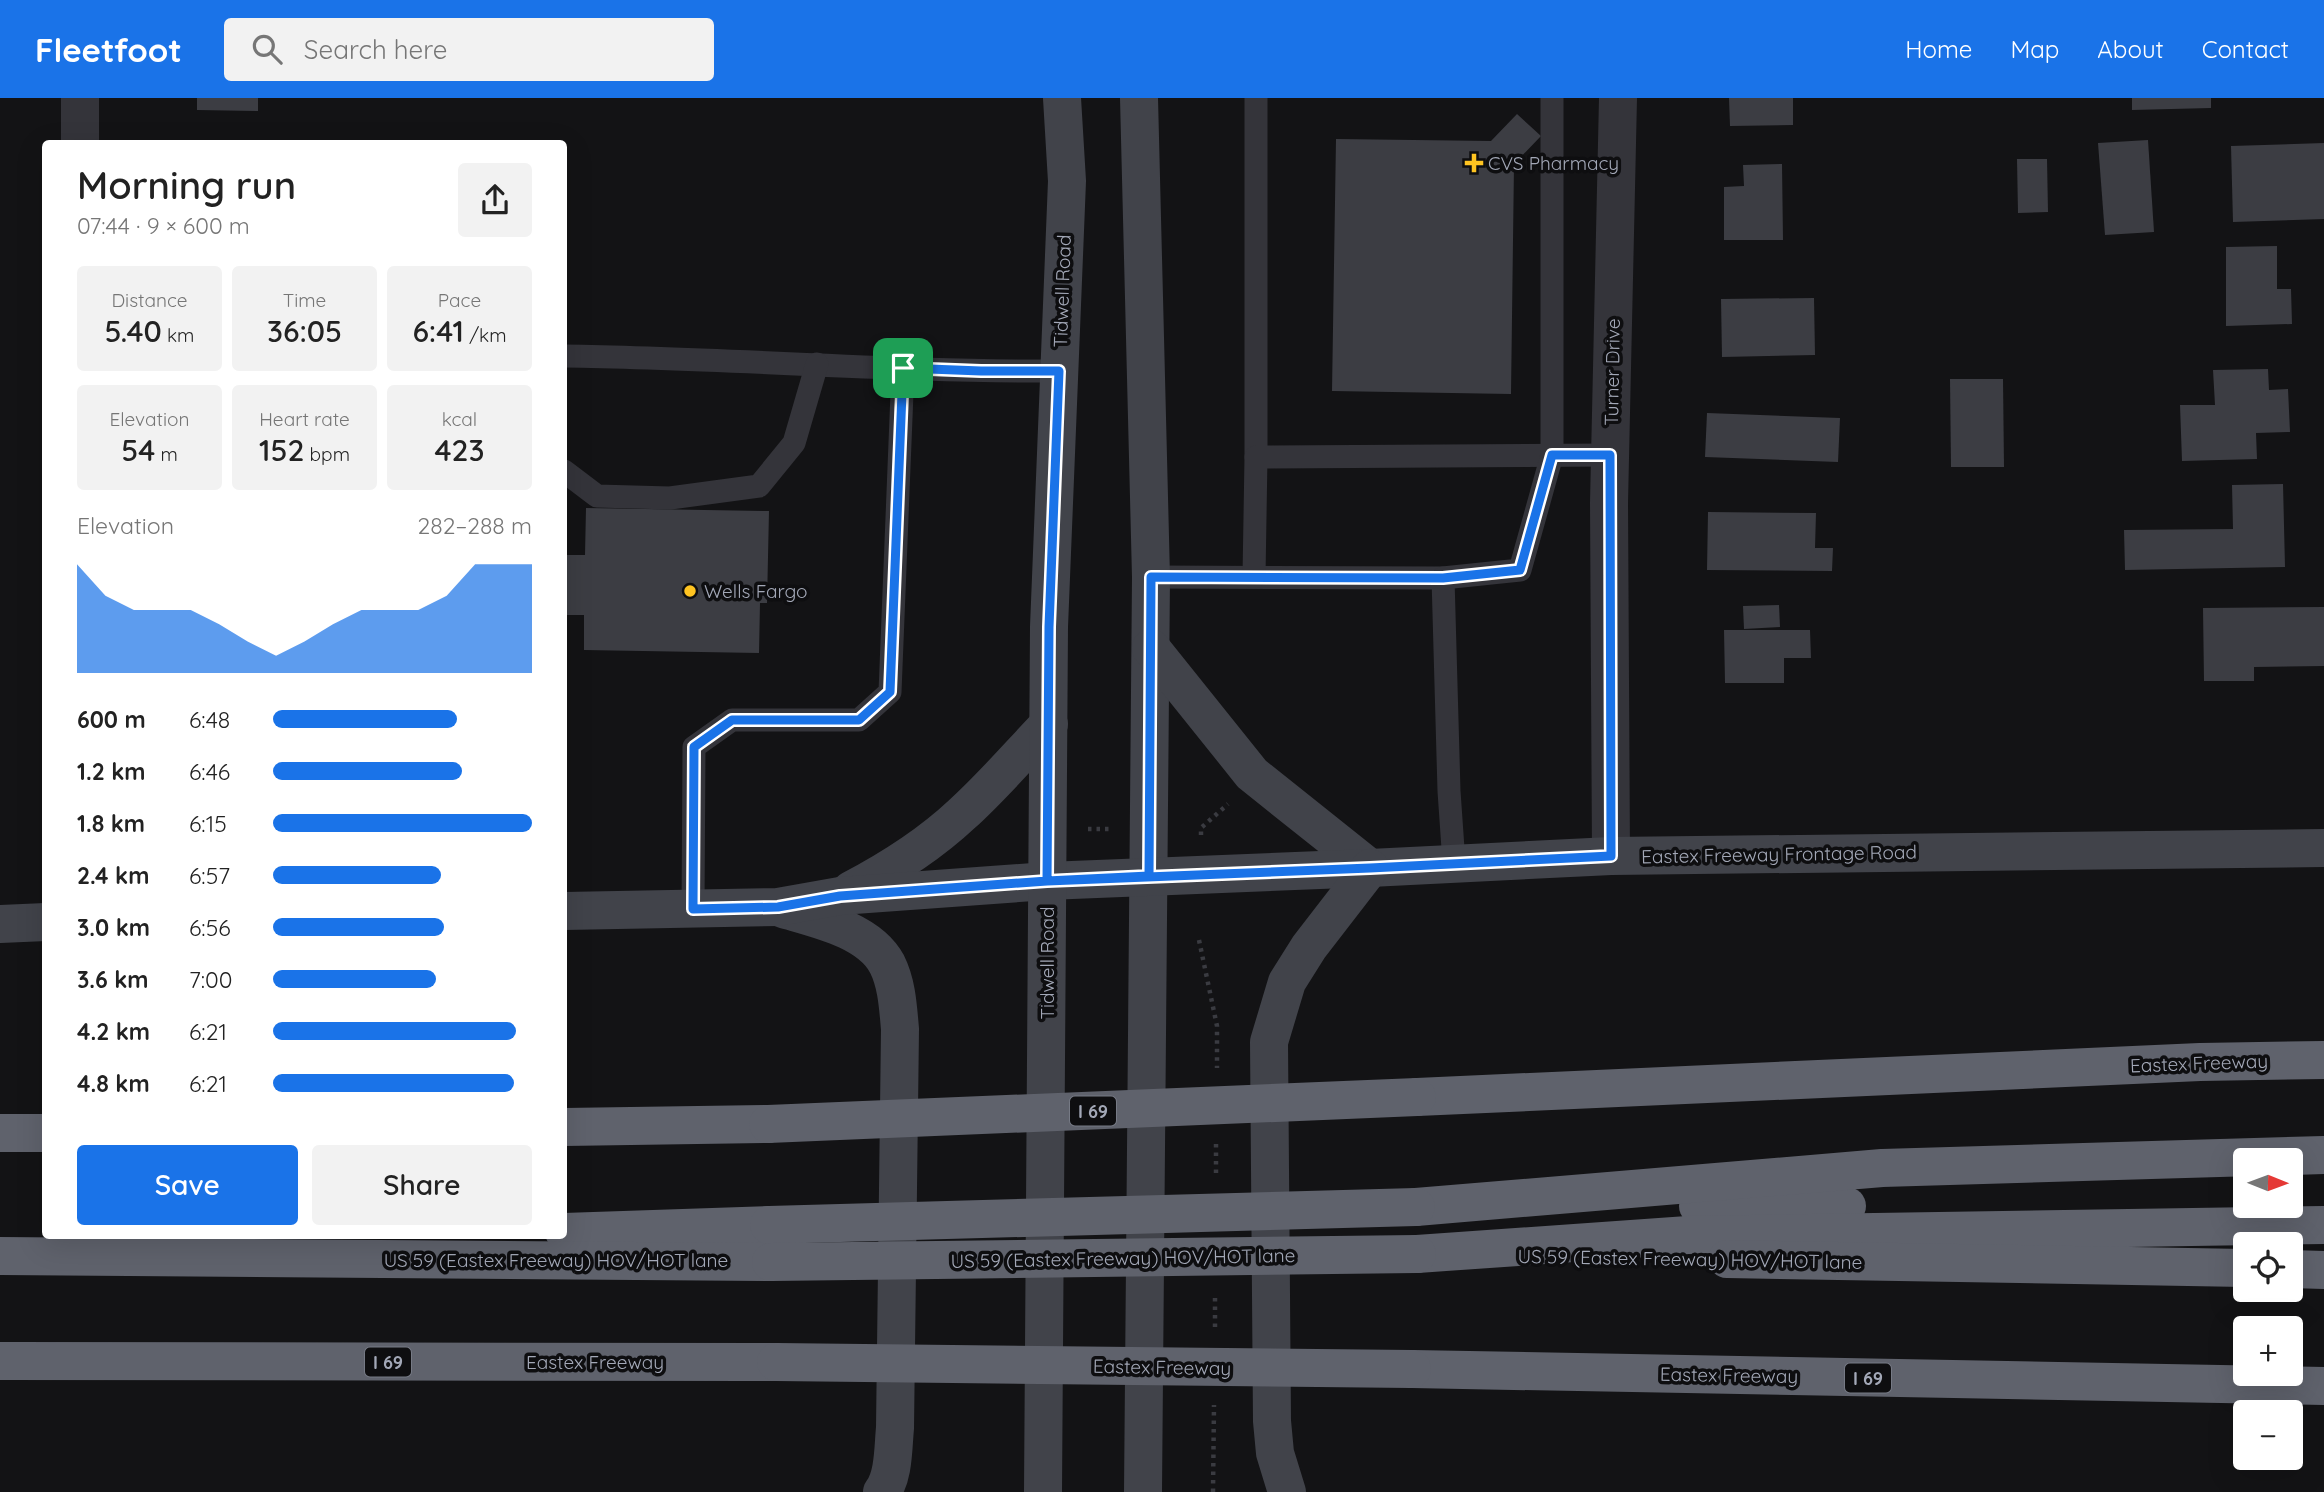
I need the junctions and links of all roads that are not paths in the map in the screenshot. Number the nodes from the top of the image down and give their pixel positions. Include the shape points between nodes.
1 (80, 98) edge
2 (1062, 98) edge
3 (1139, 98) edge
4 (1256, 98) edge
5 (1552, 98) edge
6 (1618, 98) edge
7 (79, 140) edge
8 (567, 356) edge
9 (817, 364) junction
10 (903, 368) junction
11 (1059, 371) junction
12 (1552, 455) junction
13 (1610, 455) junction
14 (1256, 457) junction
15 (567, 473) edge
16 (1151, 577) junction
17 (1254, 577) junction
18 (1443, 578) junction
19 (1151, 648) junction
20 (1048, 724) junction
21 (2324, 848) edge
22 (1611, 856) junction
23 (1454, 863) junction
24 (1370, 868) junction
25 (1149, 876) junction
26 (1047, 881) junction
27 (840, 896) junction
28 (778, 907) junction
29 (693, 909) junction
30 (567, 911) edge
31 (42, 922) edge
32 (0, 924) edge
33 (2324, 1032) edge
34 (2324, 1060) edge
35 (2200, 1062) junction
36 (567, 1127) edge
37 (0, 1133) edge
38 (42, 1133) edge
39 (2324, 1155) edge
40 (2303, 1203) edge
41 (2324, 1203) edge
42 (2233, 1204) edge
43 (1416, 1207) junction
44 (2324, 1225) edge
45 (567, 1232) edge
46 (398, 1239) edge
47 (770, 1244) junction
48 (0, 1254) edge
49 (1417, 1254) junction
50 (2233, 1268) edge
51 (2303, 1269) edge
52 (2324, 1270) edge
53 (0, 1361) edge
54 (2324, 1386) edge
55 (882, 1492) edge
56 (1043, 1492) edge
57 (1143, 1492) edge
58 (1287, 1492) edge

1 - 7 street
2 - 11 main road, Tidwell Road via 1067,181
3 - 16 main road
4 - 14 lane
5 - 12 lane
6 - 13 street, Turner Drive
8 - 9 lane
9 - 10 lane
9 - 15 lane via 794,443 759,486 670,498 597,496
10 - 11 lane
10 - 29 lane via 890,692 859,720 732,720 694,747
11 - 20 main road, Tidwell Road
12 - 13 lane
12 - 14 lane
12 - 18 lane via 1520,570
13 - 22 street, Turner Drive
14 - 17 lane
16 - 17 lane
16 - 19 main road
17 - 18 lane
18 - 23 lane
19 - 24 main road via 1252,774
19 - 25 main road
20 - 26 main road, Tidwell Road
20 - 27 main road via 951,824 916,852
21 - 22 main road, Eastex Freeway Frontage Road
22 - 23 main road, Eastex Freeway Frontage Road
23 - 24 main road, Eastex Freeway Frontage Road
24 - 25 main road, Eastex Freeway Frontage Road
24 - 58 main road via 1287,982 1269,1042 1272,1421 1275,1453
25 - 26 main road, Eastex Freeway Frontage Road
25 - 57 main road
26 - 27 main road, Eastex Freeway Frontage Road
26 - 56 main road, Tidwell Road
27 - 28 main road, Eastex Freeway Frontage Road
28 - 29 main road, Eastex Freeway Frontage Road
28 - 55 main road via 842,927 864,940 886,962 896,990 900,1028 895,1429 887,1486
29 - 30 main road, Eastex Freeway Frontage Road
31 - 32 main road
33 - 35 highway
34 - 35 highway, Eastex Freeway / I 69
35 - 36 highway, Eastex Freeway / I 69, bridge via 768,1124
37 - 38 highway
39 - 43 highway via 1882,1168
40 - 41 highway
42 - 43 highway
43 - 47 highway, bridge
44 - 49 highway via 1688,1235
45 - 47 highway
46 - 48 highway
47 - 48 highway, US 59 (Eastex Freeway) HOV/HOT lane
47 - 49 highway, US 59 (Eastex Freeway) HOV/HOT lane, bridge
49 - 50 highway, US 59 (Eastex Freeway) HOV/HOT lane
51 - 52 highway
53 - 54 highway, Eastex Freeway / I 69, bridge via 776,1362

